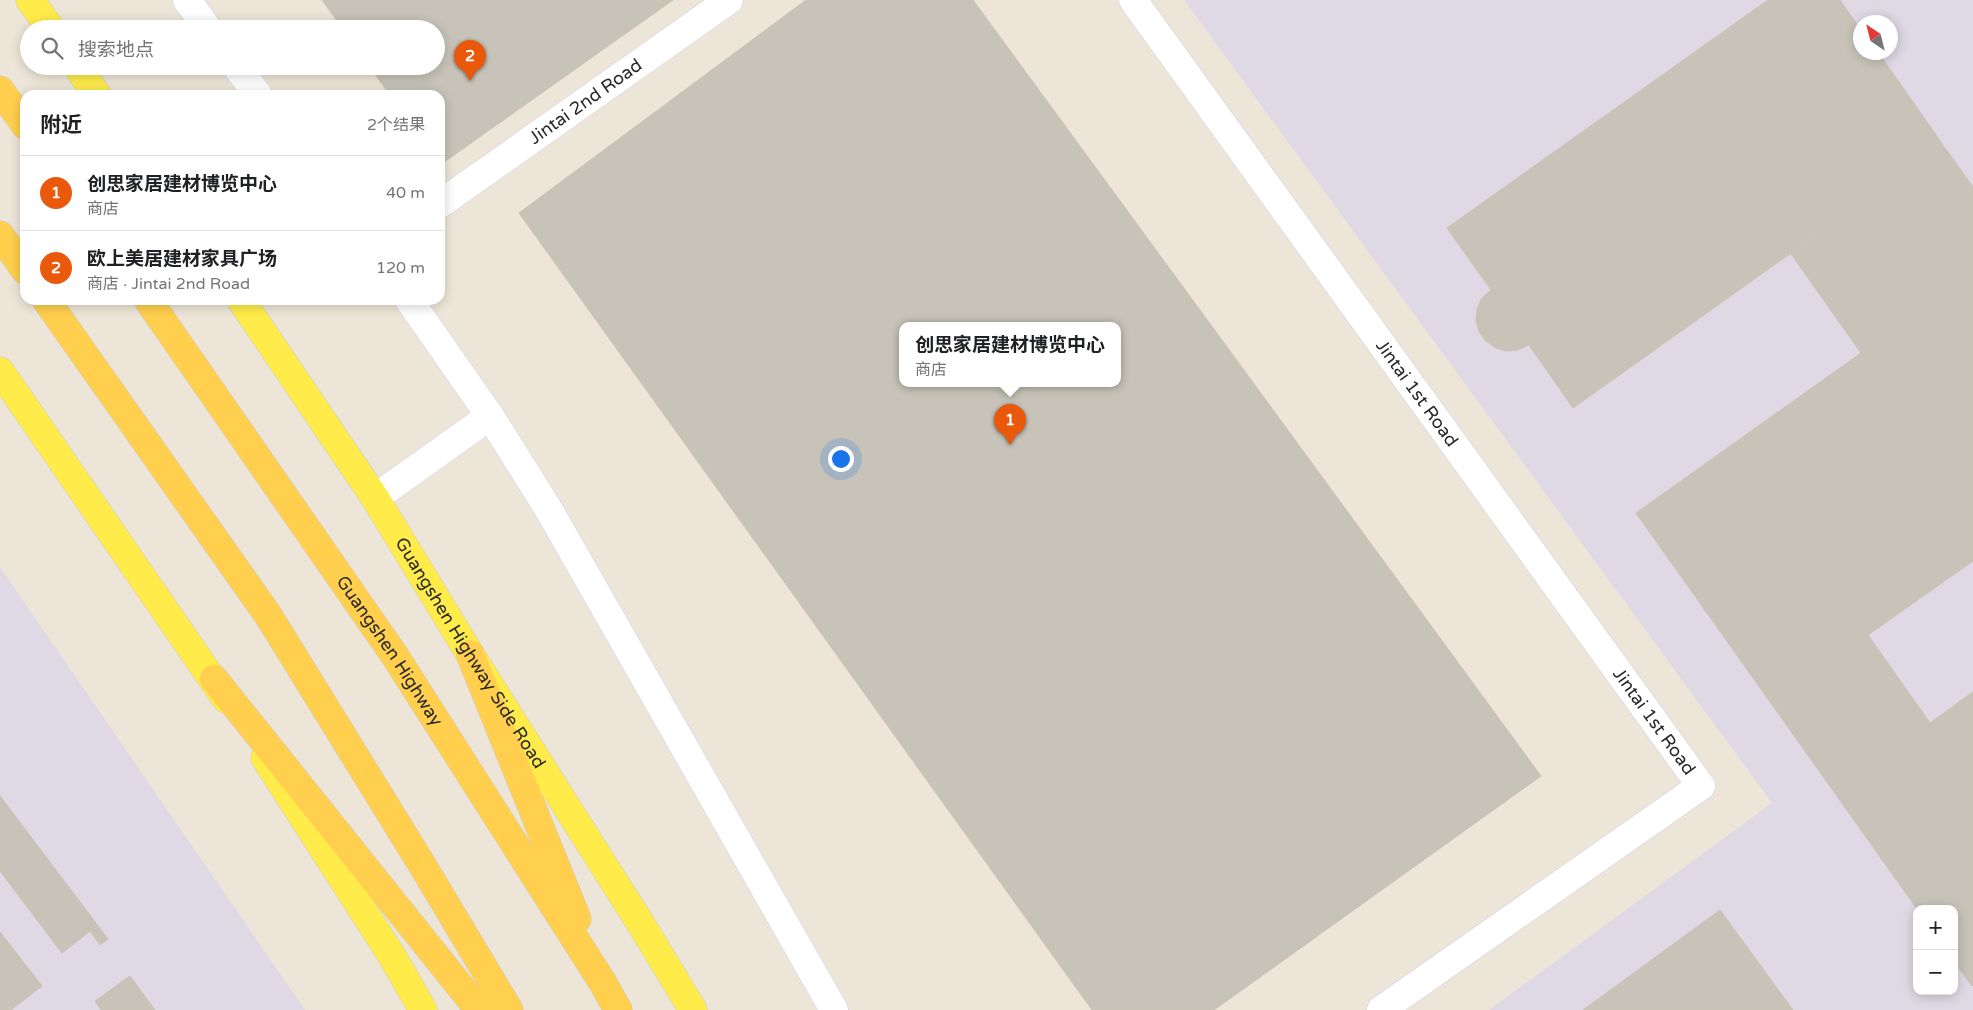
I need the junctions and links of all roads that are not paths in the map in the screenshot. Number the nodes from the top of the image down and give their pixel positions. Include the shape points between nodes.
1 (30, 0) edge
2 (187, 0) edge
3 (729, 0) edge
4 (1133, 0) edge
5 (44, 20) edge
6 (201, 20) edge
7 (83, 75) edge
8 (243, 75) edge
9 (0, 90) edge
10 (94, 90) edge
11 (254, 90) edge
12 (20, 118) edge
13 (445, 200) edge
14 (0, 235) edge
15 (20, 263) edge
16 (50, 305) edge
17 (151, 305) edge
18 (244, 305) edge
19 (412, 305) edge
20 (0, 371) edge
21 (490, 416) junction
22 (375, 498) junction
23 (470, 654) junction
24 (214, 679) junction
25 (603, 983) junction
26 (423, 1010) edge
27 (479, 1010) edge
28 (509, 1010) edge
29 (618, 1010) edge
30 (693, 1010) edge
31 (834, 1010) edge
32 (1381, 1010) edge

1 - 5 main road
2 - 6 street
3 - 13 street, Jintai 2nd Road
4 - 32 street, Jintai 1st Road via 1701,786
7 - 10 main road
8 - 11 street
9 - 12 highway
14 - 15 highway
16 - 28 highway via 268,615
17 - 25 highway, Guangshen Highway via 395,656
18 - 22 main road, Guangshen Highway Side Road
19 - 21 street
20 - 24 main road
21 - 22 street
21 - 31 street via 606,608
22 - 23 main road, Guangshen Highway Side Road
23 - 25 highway
23 - 30 main road, Guangshen Highway Side Road
24 - 26 main road via 392,956
24 - 27 highway
25 - 29 highway, Guangshen Highway

